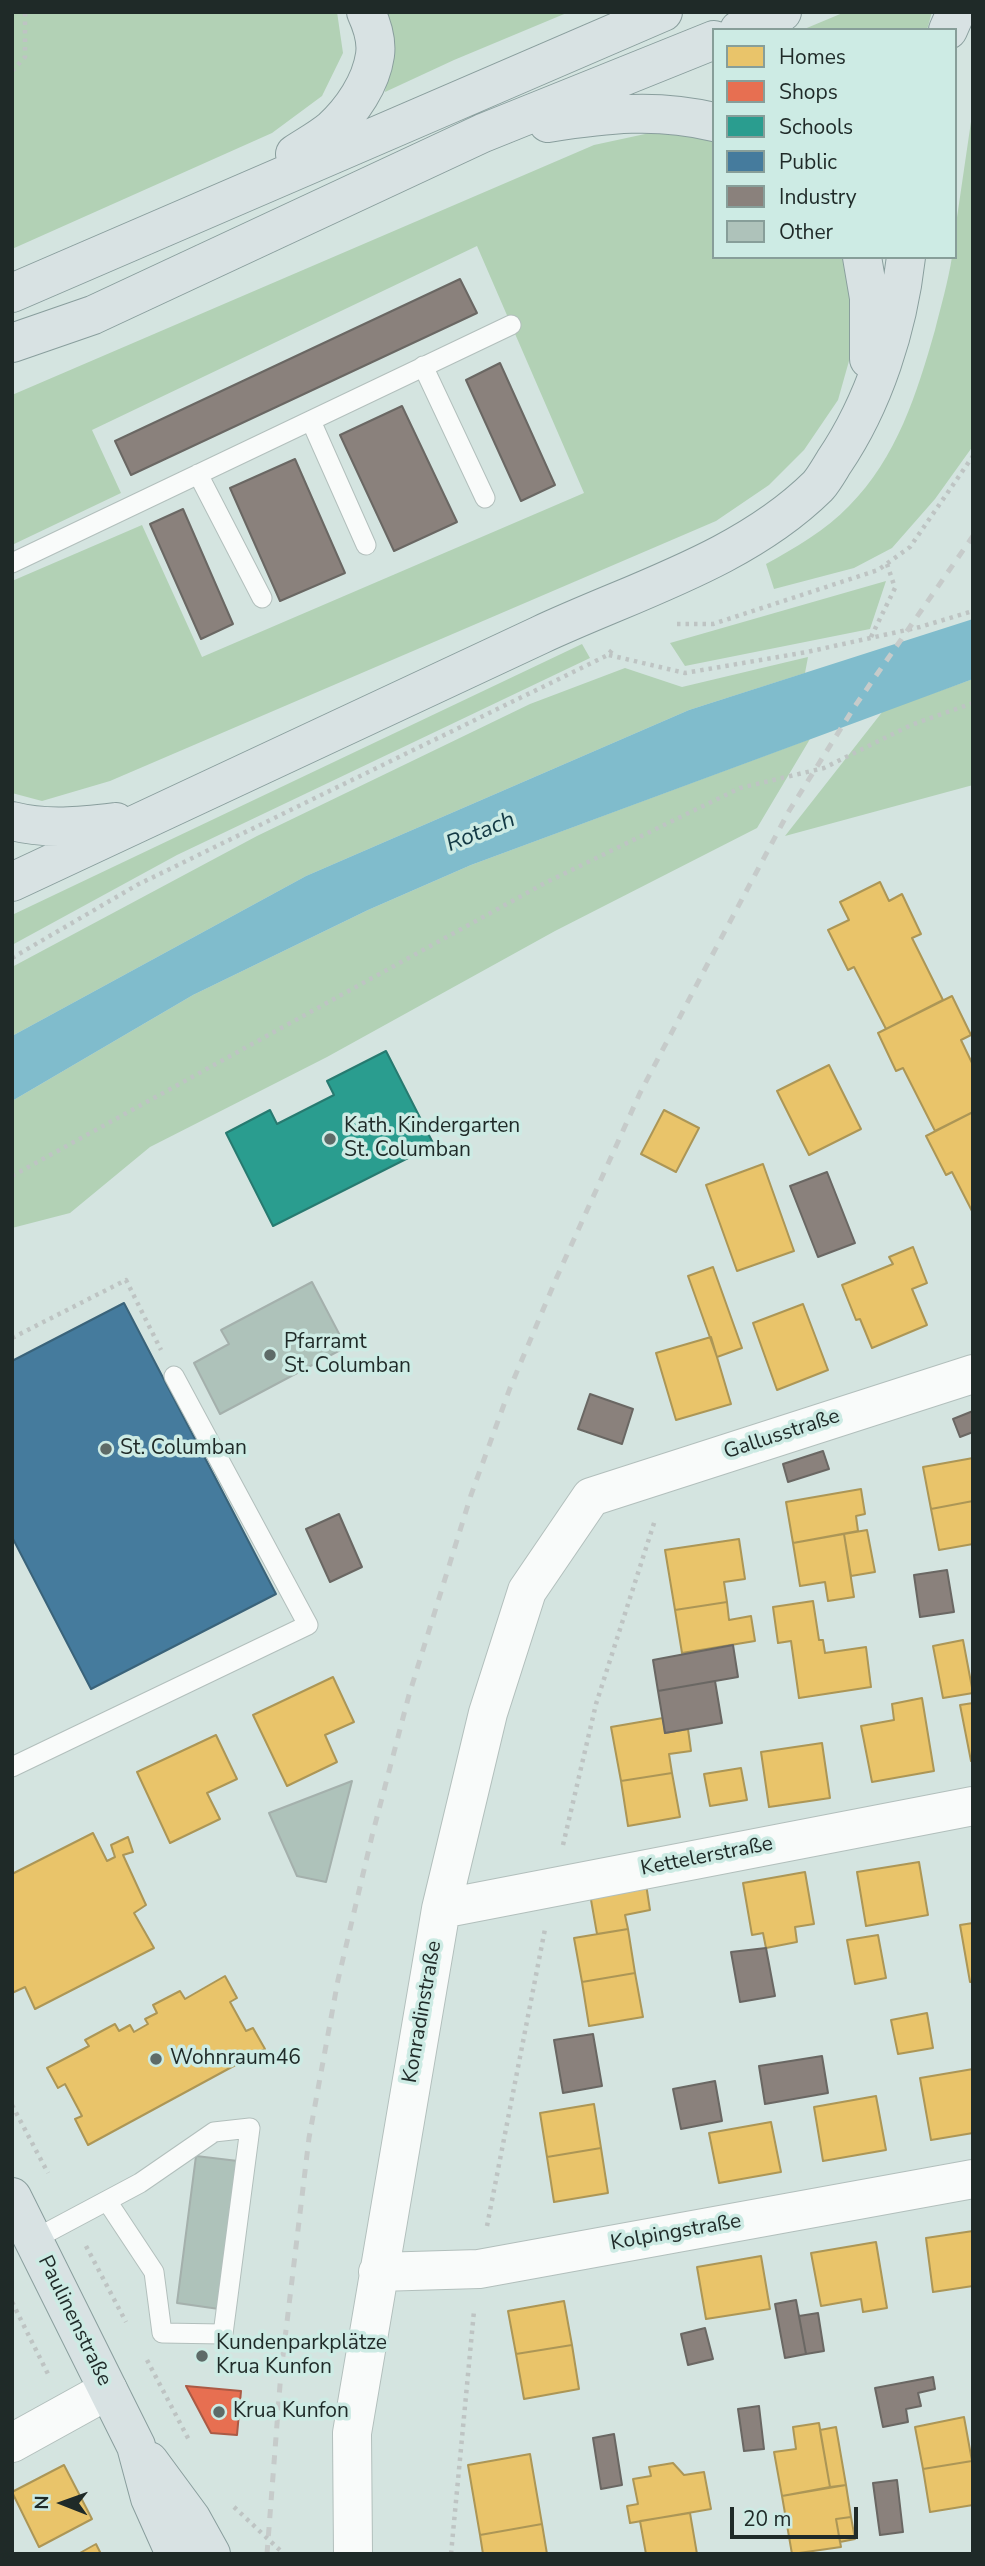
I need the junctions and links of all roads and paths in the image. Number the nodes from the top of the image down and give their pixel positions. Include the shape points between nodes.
1 (24, 12) edge
2 (366, 12) edge
3 (663, 12) edge
4 (782, 12) edge
5 (956, 12) edge
6 (744, 28) edge
7 (949, 28) edge
8 (712, 41) edge
9 (12, 71) edge
10 (712, 122) edge
11 (483, 134) junction
12 (232, 199) junction
13 (862, 259) edge
14 (906, 259) edge
15 (12, 293) edge
16 (511, 325) dead end
17 (12, 343) edge
18 (423, 366) junction
19 (865, 406) junction
20 (312, 422) junction
21 (973, 456) edge
22 (198, 474) junction
23 (485, 498) dead end
24 (366, 545) dead end
25 (12, 563) edge
26 (887, 564) junction
27 (262, 598) dead end
28 (973, 611) edge
29 (673, 623) dead end
30 (870, 637) junction
31 (615, 646) dead end
32 (608, 655) junction
33 (973, 703) edge
34 (146, 819) junction
35 (12, 821) edge
36 (12, 882) edge
37 (12, 958) edge
38 (12, 1176) edge
39 (12, 1338) edge
40 (973, 1374) edge
41 (174, 1376) joint
42 (662, 1473) junction
43 (591, 1497) joint
44 (12, 1767) edge
45 (973, 1806) edge
46 (553, 1887) junction
47 (441, 1909) junction
48 (973, 2179) edge
49 (12, 2197) edge
50 (107, 2201) junction
51 (33, 2240) junction
52 (479, 2269) junction
53 (378, 2273) junction
54 (108, 2390) junction
55 (12, 2443) edge
56 (136, 2446) junction
57 (175, 2554) edge
58 (211, 2554) edge
59 (352, 2554) edge
60 (451, 2554) edge

1 - 9 path via 25,57
2 - 12 main road via 375,54 351,109 330,131
3 - 12 main road
4 - 6 main road
5 - 7 main road
8 - 11 main road
10 - 11 main road via 635,112
11 - 17 main road via 93,315
12 - 15 main road
13 - 19 main road via 871,345
14 - 19 main road via 891,336
16 - 18 lane
18 - 20 lane
18 - 23 lane
19 - 34 main road via 821,483 785,517 726,551
20 - 22 lane
20 - 24 lane
21 - 26 path via 910,547
22 - 25 lane
22 - 27 lane
26 - 29 path via 713,624
26 - 30 path via 895,588
28 - 30 path
30 - 32 path via 685,674
31 - 32 path
32 - 37 path via 137,886
33 - 38 path via 911,725 824,768 740,788 557,877
34 - 35 main road via 69,827 35,827
34 - 36 main road
39 - 41 path via 126,1280
40 - 42 street, Gallusstraße
41 - 44 lane via 307,1625
42 - 43 street, Gallusstraße
42 - 46 path via 654,1526 596,1704
43 - 47 street, Konradinstraße via 527,1591 488,1713
45 - 46 street, Kettelerstraße
46 - 47 street, Kettelerstraße
46 - 52 path
47 - 53 street, Konradinstraße
48 - 52 street, Kolpingstraße
49 - 51 main road, Paulinenstraße
50 - 50 lane via 214,2132 250,2128 223,2334 162,2333 154,2272
50 - 51 lane
51 - 54 main road, Paulinenstraße
52 - 53 street, Kolpingstraße
52 - 60 path
53 - 59 street, Konradinstraße via 352,2433
54 - 55 street
54 - 56 main road, Paulinenstraße
56 - 57 main road, Paulinenstraße via 150,2498
56 - 58 main road, Paulinenstraße via 169,2485

